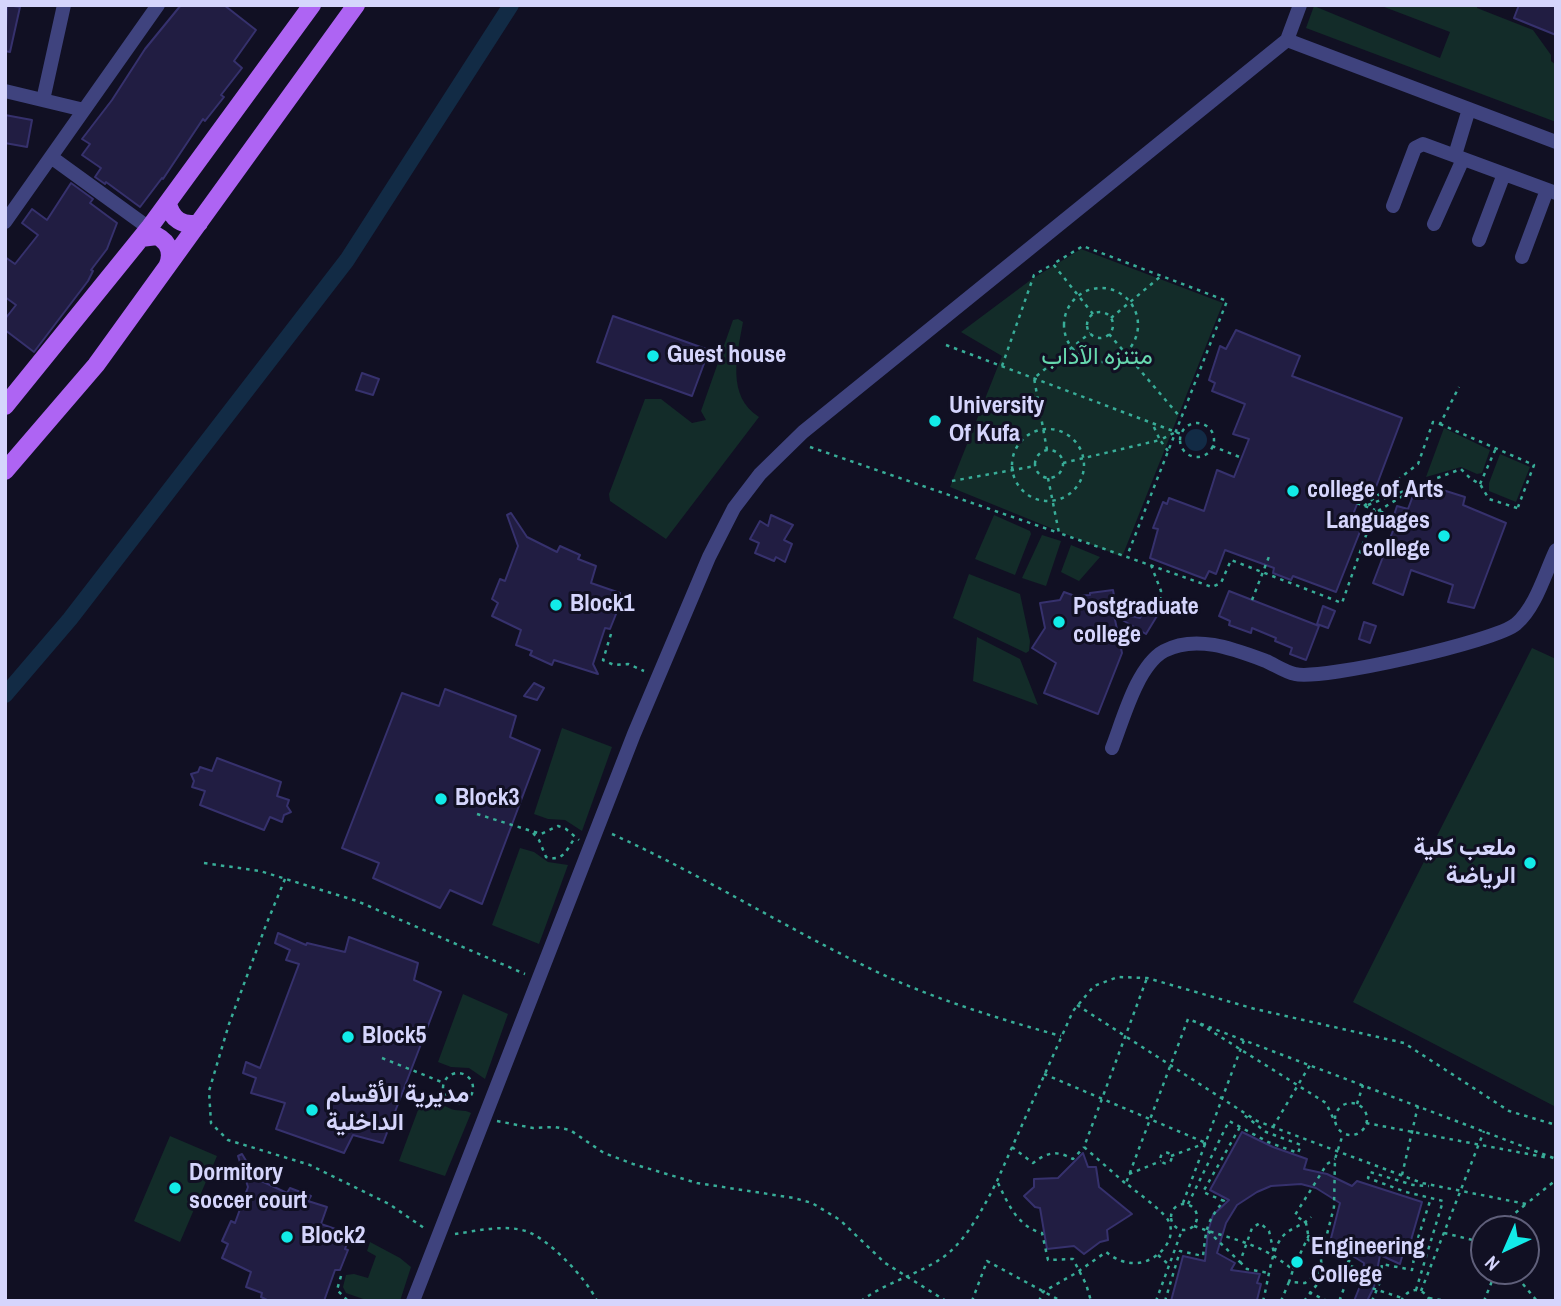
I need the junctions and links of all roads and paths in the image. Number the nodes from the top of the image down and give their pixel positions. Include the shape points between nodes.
1 (64, 5) edge
2 (158, 5) edge
3 (312, 5) edge
4 (356, 5) edge
5 (1300, 5) edge
6 (1287, 40) junction
7 (5, 91) edge
8 (43, 100) junction
9 (1469, 109) junction
10 (84, 110) junction
11 (1556, 142) edge
12 (51, 157) junction
13 (1459, 157) junction
14 (1504, 174) junction
15 (1551, 191) edge
16 (5, 198) edge
17 (20, 201) junction
18 (168, 203) junction
19 (1393, 206) dead end
20 (5, 222) edge
21 (199, 223) junction
22 (1434, 224) dead end
23 (145, 233) junction
24 (1479, 240) dead end
25 (1522, 257) dead end
26 (1053, 264) junction
27 (167, 267) junction
28 (1161, 276) junction
29 (1078, 296) junction
30 (1130, 302) junction
31 (1093, 314) junction
32 (1111, 318) junction
33 (1090, 333) junction
34 (1109, 334) junction
35 (946, 345) dead end
36 (1073, 347) junction
37 (1125, 353) junction
38 (1002, 366) junction
39 (1034, 378) junction
40 (1459, 387) dead end
41 (5, 406) edge
42 (1181, 418) junction
43 (1152, 423) junction
44 (1440, 424) junction
45 (1043, 429) junction
46 (1176, 432) junction
47 (1181, 434) junction
48 (1160, 440) junction
49 (1212, 446) junction
50 (810, 447) dead end
51 (1496, 448) junction
52 (1047, 450) junction
53 (1168, 451) junction
54 (1083, 458) junction
55 (1242, 458) dead end
56 (1063, 463) junction
57 (1035, 466) junction
58 (1012, 470) junction
59 (5, 471) edge
60 (1048, 478) junction
61 (952, 481) dead end
62 (1424, 484) junction
63 (1480, 484) junction
64 (1052, 501) junction
65 (1357, 503) dead end
66 (1364, 506) junction
67 (1376, 510) junction
68 (1394, 516) dead end
69 (1059, 533) junction
70 (1556, 550) edge
71 (1270, 554) dead end
72 (1127, 556) junction
73 (1151, 565) junction
74 (1264, 573) junction
75 (1252, 600) dead end
76 (1154, 607) dead end
77 (611, 634) dead end
78 (644, 671) dead end
79 (1112, 748) dead end
80 (477, 814) dead end
81 (597, 827) junction
82 (531, 831) junction
83 (574, 839) junction
84 (582, 842) dead end
85 (204, 863) dead end
86 (285, 879) junction
87 (1147, 978) junction
88 (537, 979) junction
89 (1077, 1005) junction
90 (1194, 1021) junction
91 (1060, 1035) junction
92 (1124, 1036) junction
93 (1244, 1040) junction
94 (1241, 1050) junction
95 (382, 1058) dead end
96 (1310, 1065) junction
97 (1170, 1066) junction
98 (1044, 1074) junction
99 (444, 1083) junction
100 (1363, 1085) junction
101 (1298, 1086) junction
102 (1101, 1098) junction
103 (1222, 1099) junction
104 (1230, 1104) junction
105 (1357, 1104) junction
106 (1418, 1106) junction
107 (484, 1117) junction
108 (1149, 1119) junction
109 (1334, 1121) junction
110 (1366, 1123) junction
111 (1556, 1125) edge
112 (1240, 1127) junction
113 (1273, 1127) junction
114 (1484, 1131) junction
115 (1411, 1132) junction
116 (1273, 1134) junction
117 (1343, 1134) junction
118 (1206, 1143) junction
119 (1270, 1143) junction
120 (1479, 1144) junction
121 (1012, 1147) junction
122 (1084, 1147) junction
123 (1215, 1149) junction
124 (1337, 1151) junction
125 (1224, 1155) junction
126 (1171, 1156) junction
127 (1335, 1158) junction
128 (1556, 1159) edge
129 (1161, 1161) junction
130 (1129, 1174) junction
131 (1402, 1176) junction
132 (1556, 1180) edge
133 (997, 1181) junction
134 (1397, 1181) junction
135 (1126, 1183) junction
136 (1439, 1186) junction
137 (1395, 1188) junction
138 (1461, 1191) junction
139 (1431, 1198) junction
140 (1186, 1204) junction
141 (1526, 1204) junction
142 (1513, 1215) edge
143 (1311, 1217) dead end
144 (1170, 1222) junction
145 (1306, 1223) junction
146 (1194, 1226) junction
147 (1182, 1230) junction
148 (1207, 1230) junction
149 (1444, 1233) junction
150 (437, 1237) junction
151 (1308, 1237) junction
152 (1470, 1239) edge
153 (1247, 1243) junction
154 (1274, 1254) junction
155 (1158, 1255) junction
156 (1240, 1262) junction
157 (1169, 1265) junction
158 (1293, 1270) junction
159 (1079, 1271) junction
160 (1320, 1271) junction
161 (1270, 1273) junction
162 (1326, 1273) junction
163 (341, 1276) dead end
164 (905, 1277) junction
165 (1347, 1280) junction
166 (1289, 1282) junction
167 (1524, 1285) edge
168 (1419, 1290) junction
169 (1377, 1291) junction
170 (1043, 1292) junction
171 (1309, 1292) junction
172 (1156, 1299) edge
173 (1401, 1299) edge
174 (1430, 1299) edge
175 (1165, 1300) edge
176 (1339, 1300) edge
177 (348, 1301) edge
178 (413, 1301) edge
179 (597, 1301) edge
180 (861, 1301) edge
181 (946, 1301) edge
182 (972, 1301) edge
183 (1039, 1301) edge
184 (1061, 1301) edge
185 (1091, 1301) edge
186 (1263, 1301) edge
187 (1281, 1301) edge
188 (1304, 1301) edge
189 (1327, 1301) edge
190 (1348, 1301) edge
191 (1373, 1301) edge
192 (1446, 1301) edge
193 (1538, 1301) edge

1 - 8 street
2 - 10 street
3 - 18 main road
4 - 21 main road
5 - 6 street
6 - 9 street
6 - 81 street via 803,432 760,474 734,508 709,557
7 - 8 street
8 - 10 street
9 - 11 street
9 - 13 street
10 - 12 street
12 - 17 street
12 - 23 street
13 - 14 street
13 - 19 street via 1418,145
13 - 22 street
14 - 15 street
14 - 24 street
15 - 25 street
16 - 17 street
17 - 20 street
18 - 21 main road via 181,222
18 - 23 main road
21 - 27 main road
23 - 27 main road via 167,243
23 - 41 main road
26 - 28 path via 1083,246
26 - 29 path
26 - 38 path via 1034,275
27 - 59 main road via 96,365
28 - 30 path
28 - 42 path via 1227,301
29 - 30 path via 1105,288
29 - 31 path
29 - 36 path via 1066,316 1066,332
30 - 32 path
30 - 37 path via 1138,328
31 - 32 path via 1105,313
31 - 33 path via 1087,325
32 - 34 path
33 - 34 path via 1097,337
33 - 36 path
34 - 37 path
35 - 38 path
36 - 37 path via 1098,361
36 - 39 path
37 - 42 path
38 - 39 path
39 - 43 path
39 - 45 path
40 - 44 path
42 - 46 path
43 - 46 path
43 - 48 path
44 - 51 path
44 - 66 path via 1433,422 1418,464
45 - 52 path
45 - 54 path via 1059,430 1072,438
45 - 58 path via 1029,433 1019,443 1012,456
46 - 47 path
46 - 48 path
46 - 53 path
47 - 49 path via 1184,450 1193,456 1205,455
47 - 49 path via 1193,424 1203,424 1211,431
48 - 53 path
48 - 54 path
49 - 55 path
50 - 69 path
51 - 63 path
51 - 63 path via 1534,465 1519,509 1489,499
52 - 56 path via 1060,455
52 - 57 path via 1036,457
53 - 72 path
54 - 56 path
54 - 64 path via 1078,484
56 - 60 path via 1057,476
57 - 58 path
57 - 60 path via 1039,475
58 - 61 path
58 - 64 path via 1025,494
60 - 64 path
62 - 63 path via 1461,469
62 - 66 path
62 - 67 path
64 - 69 path
65 - 66 path
66 - 67 path
67 - 68 path
67 - 74 path via 1342,603
69 - 72 path
70 - 79 street via 1529,607 1515,625 1490,637 1324,674 1296,675 1221,646 1195,642 1165,651 1150,662 1140,679
71 - 74 path
72 - 73 path
73 - 74 path via 1212,587 1221,583 1231,561
73 - 76 path via 1160,591 1160,602
74 - 75 path
77 - 78 path via 603,660
80 - 82 path
81 - 88 street
81 - 91 path via 891,978
82 - 83 path via 541,834 558,826
82 - 83 path via 546,857 554,859 564,856
83 - 84 path
85 - 86 path
86 - 88 path via 357,901
86 - 150 path via 229,1024 209,1091 211,1123 228,1140 310,1165 389,1204
87 - 89 path via 1105,981
87 - 92 path
87 - 111 path via 1255,1009 1404,1043 1509,1111
88 - 107 street
89 - 91 path
89 - 92 path
90 - 93 path
90 - 94 path
90 - 97 path via 1188,1019
91 - 98 path
92 - 97 path
92 - 102 path
93 - 94 path
93 - 96 path
94 - 101 path
94 - 103 path
95 - 99 path
96 - 100 path
96 - 101 path
97 - 103 path
97 - 108 path
98 - 102 path
98 - 121 path
99 - 99 path via 444,1094 451,1102 461,1104 470,1099 471,1080 463,1074 454,1074
100 - 105 path
100 - 106 path
101 - 109 path via 1326,1103
101 - 113 path
102 - 108 path
102 - 122 path
103 - 104 path
103 - 118 path
104 - 113 path
104 - 116 path
105 - 109 path via 1341,1106
105 - 110 path via 1365,1111
106 - 114 path
106 - 115 path
107 - 150 street
107 - 164 path via 524,1127 570,1130 604,1153 697,1183 812,1203 840,1220
108 - 118 path
108 - 130 path
109 - 117 path
110 - 115 path
110 - 117 path via 1358,1134
112 - 119 path
112 - 123 path via 1229,1121
112 - 125 path
113 - 124 path
114 - 120 path
114 - 128 path
115 - 120 path
115 - 131 path
116 - 119 path
116 - 119 path via 1301,1145 1298,1153
117 - 124 path
118 - 126 path
118 - 140 path
120 - 128 path
120 - 138 path
121 - 122 path via 1033,1163 1055,1152 1073,1159
121 - 133 path
122 - 135 path
123 - 125 path
123 - 140 path
124 - 127 path
124 - 131 path
125 - 148 path via 1203,1192 1224,1201 1212,1214
126 - 129 path via 1168,1164
126 - 129 path via 1163,1153
127 - 145 path via 1295,1215
127 - 151 path via 1334,1207 1326,1238
129 - 130 path
130 - 135 path
131 - 136 path
132 - 141 path
133 - 159 path via 1017,1218 1042,1233 1048,1260 1073,1259
133 - 164 path via 985,1206 953,1249
134 - 136 path
134 - 137 path
134 - 137 path via 1370,1171 1368,1178
135 - 144 path
136 - 138 path
137 - 139 path
138 - 141 path
138 - 149 path
139 - 168 path via 1443,1201
139 - 169 path via 1412,1270 1382,1264
140 - 144 path via 1173,1209
140 - 146 path via 1197,1213
141 - 142 path
143 - 145 path
144 - 147 path
144 - 155 path via 1169,1239
145 - 151 path
145 - 154 path via 1286,1233
146 - 147 path
146 - 148 path
147 - 157 path
148 - 153 path
148 - 156 path
148 - 175 path via 1203,1256 1180,1251
149 - 152 path
149 - 168 path
150 - 178 street
150 - 179 path via 501,1228 522,1230 550,1247
151 - 158 path
151 - 160 path via 1321,1259
153 - 154 path
153 - 154 path via 1252,1228 1260,1223 1269,1231
153 - 156 path
154 - 158 path
154 - 161 path
155 - 157 path
155 - 159 path via 1136,1263 1106,1252
156 - 161 path via 1247,1269
157 - 172 path
158 - 166 path
159 - 170 path
159 - 185 path
160 - 162 path
160 - 166 path via 1305,1283
161 - 186 path
162 - 165 path
162 - 165 path via 1350,1261
162 - 171 path
163 - 177 path via 337,1290
164 - 180 path
164 - 181 path
165 - 169 path
165 - 176 path
166 - 187 path
167 - 193 path
168 - 173 path via 1409,1291
168 - 174 path
169 - 173 path
169 - 191 path
170 - 182 path via 987,1261
170 - 183 path
170 - 184 path
171 - 188 path
171 - 189 path
172 - 175 path
174 - 192 path
176 - 190 path

